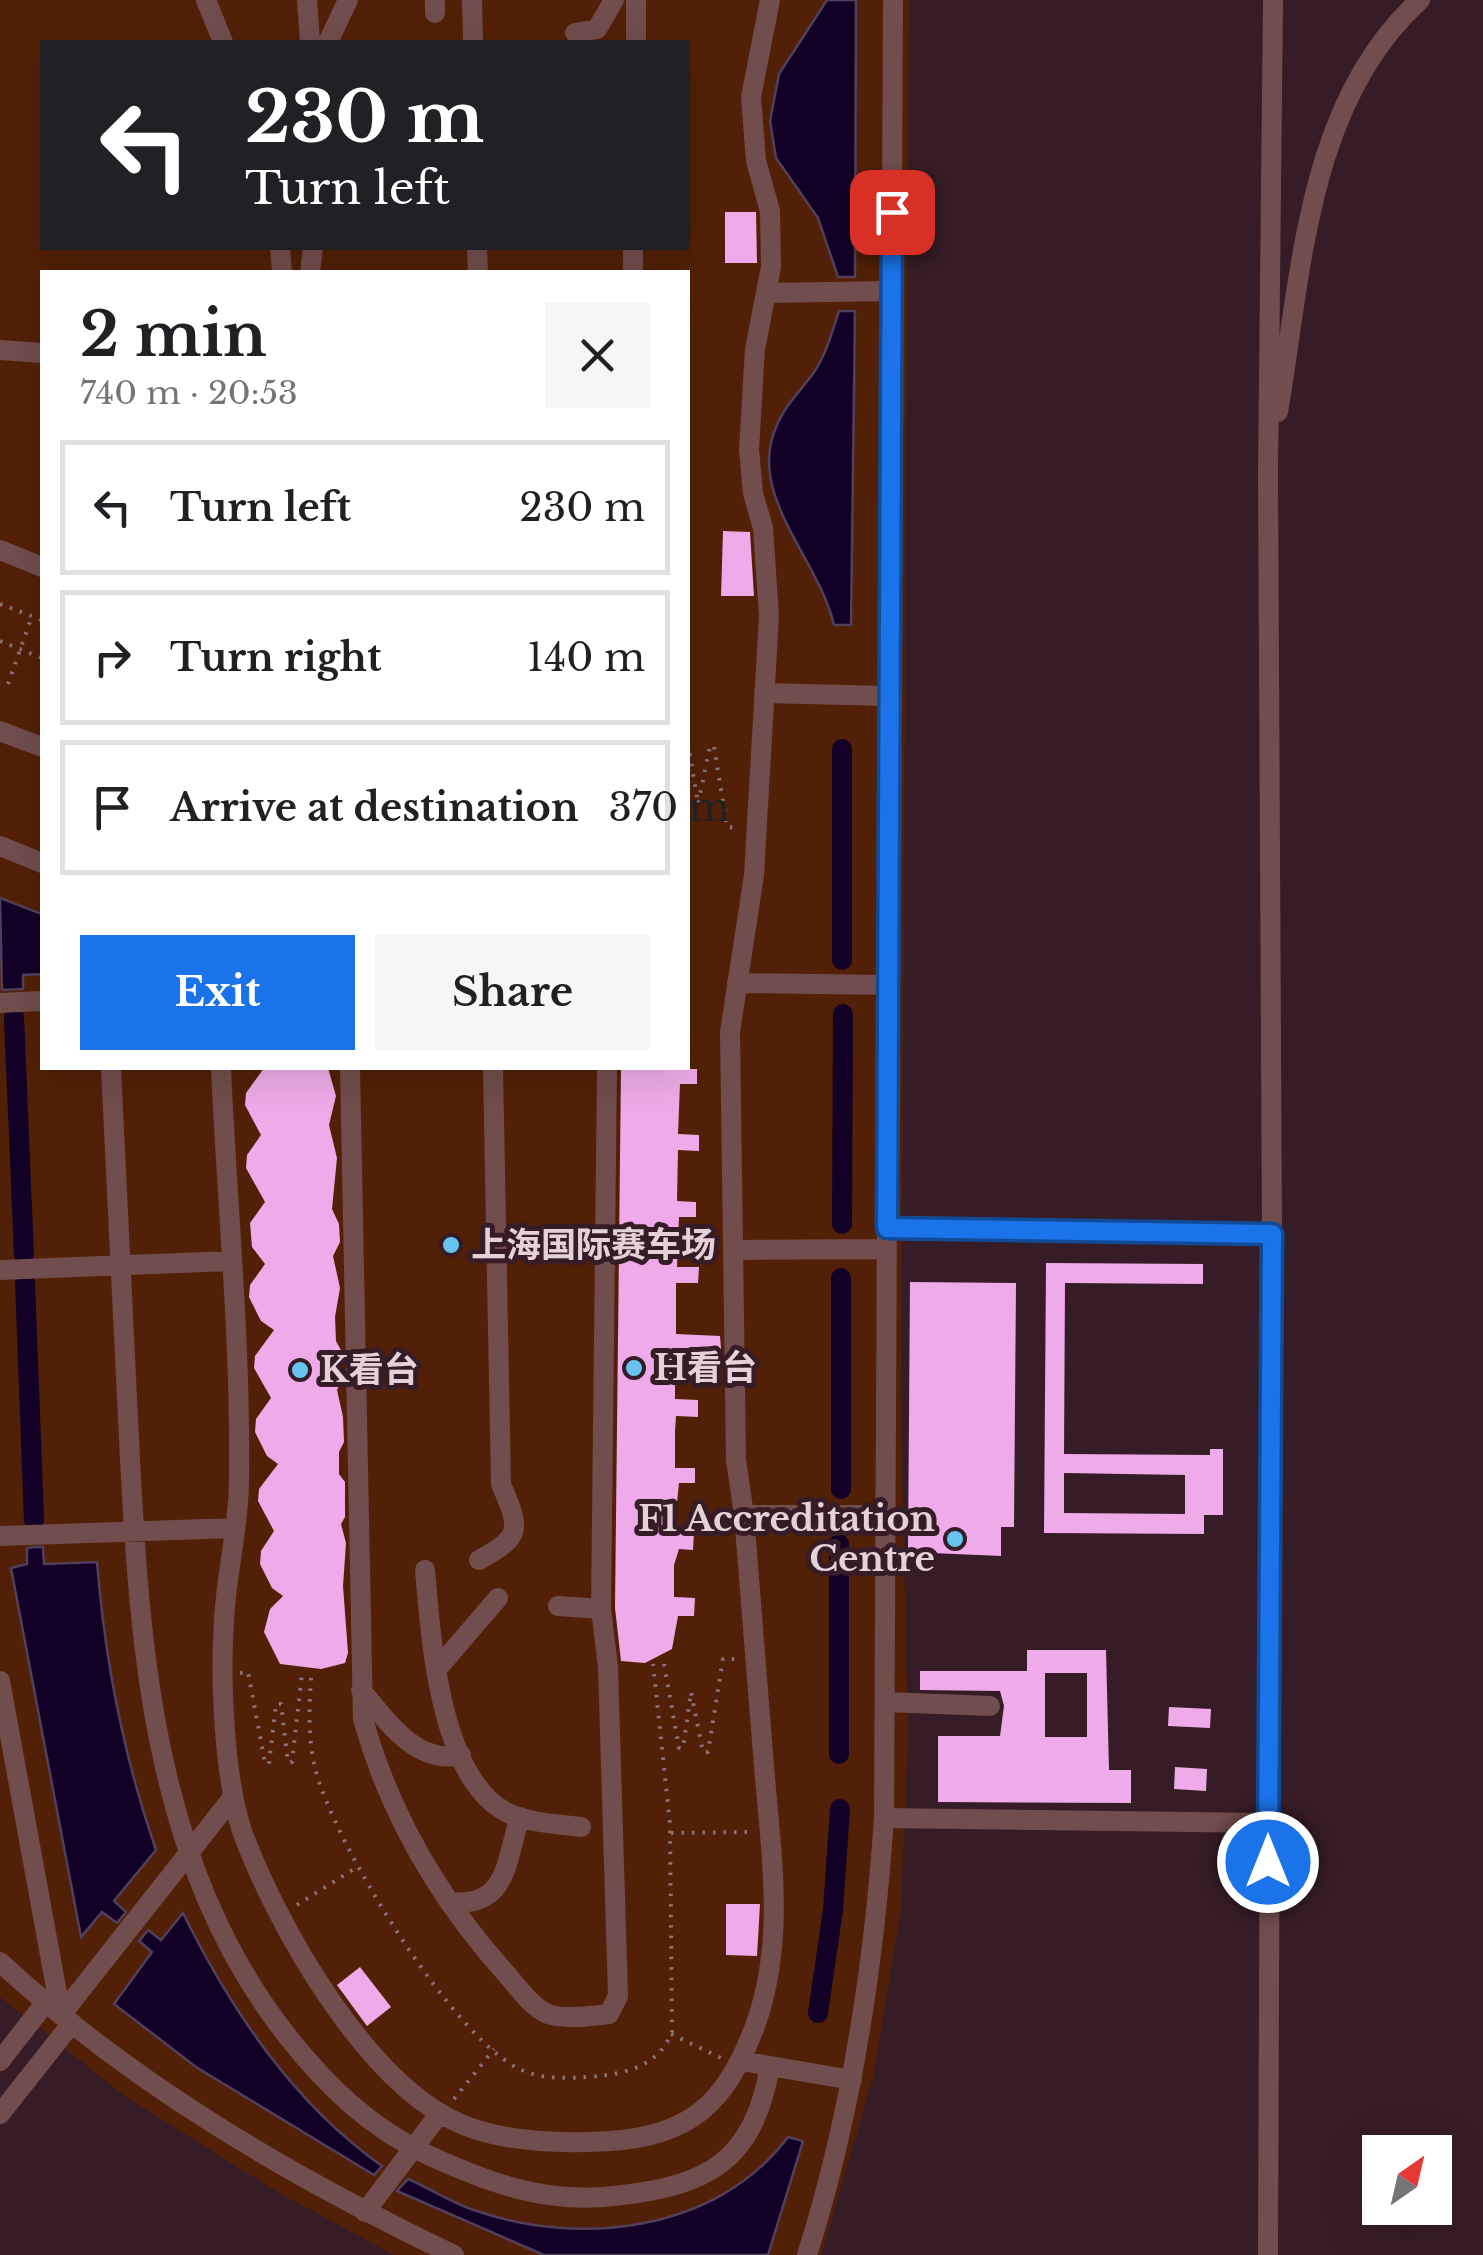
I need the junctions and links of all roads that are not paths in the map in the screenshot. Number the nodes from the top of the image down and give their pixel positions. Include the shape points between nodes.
1 (206, 0) edge
2 (306, 0) edge
3 (348, 0) edge
4 (472, 0) edge
5 (614, 0) edge
6 (636, 0) edge
7 (770, 0) edge
8 (893, 0) edge
9 (1272, 0) edge
10 (1420, 0) edge
11 (575, 33) dead end
12 (222, 40) edge
13 (310, 40) edge
14 (329, 40) edge
15 (473, 40) edge
16 (636, 40) edge
17 (892, 292) junction
18 (766, 293) junction
19 (0, 350) edge
20 (40, 352) edge
21 (1268, 474) junction
22 (0, 550) edge
23 (40, 566) edge
24 (764, 694) junction
25 (888, 696) junction
26 (0, 731) edge
27 (40, 746) edge
28 (0, 846) edge
29 (40, 862) edge
30 (737, 983) junction
31 (888, 984) junction
32 (40, 1000) edge
33 (0, 1003) edge
34 (112, 1070) edge
35 (222, 1070) edge
36 (350, 1070) edge
37 (493, 1070) edge
38 (607, 1070) edge
39 (1272, 1234) junction
40 (887, 1238) junction
41 (732, 1250) junction
42 (230, 1262) junction
43 (121, 1266) junction
44 (0, 1270) edge
45 (744, 1515) junction
46 (886, 1515) junction
47 (234, 1528) junction
48 (134, 1531) junction
49 (0, 1536) edge
50 (479, 1560) dead end
51 (425, 1570) dead end
52 (498, 1598) dead end
53 (558, 1606) dead end
54 (600, 1609) junction
55 (438, 1668) junction
56 (0, 1681) edge
57 (361, 1690) junction
58 (885, 1702) junction
59 (990, 1706) dead end
60 (461, 1755) junction
61 (234, 1797) junction
62 (520, 1818) junction
63 (884, 1818) junction
64 (1268, 1823) junction
65 (581, 1827) dead end
66 (188, 1854) junction
67 (450, 1902) junction
68 (0, 1962) edge
69 (60, 2014) junction
70 (731, 2060) junction
71 (0, 2061) edge
72 (770, 2066) junction
73 (852, 2080) junction
74 (440, 2113) junction
75 (0, 2114) edge
76 (414, 2148) junction
77 (365, 2212) junction
78 (454, 2255) edge
79 (807, 2255) edge
80 (1268, 2255) edge

1 - 12 street
2 - 13 street
3 - 14 street
4 - 15 street
5 - 11 street via 597,29
6 - 16 street
7 - 18 street via 751,97 756,161 770,211
8 - 17 street
9 - 21 street
10 - 21 street via 1366,64 1328,149
17 - 18 street
17 - 25 street
18 - 24 street via 749,450 768,562
19 - 20 street
21 - 39 street
22 - 23 street
24 - 25 street
24 - 30 street via 754,875
25 - 31 street
26 - 27 street
28 - 29 street
30 - 31 street
30 - 41 street via 730,1032
31 - 40 street
32 - 33 street
34 - 43 street
35 - 42 street
36 - 57 street
37 - 50 street via 501,1484 516,1529 510,1543
38 - 54 street
39 - 40 street
39 - 64 street
40 - 41 street
40 - 46 street
41 - 45 street via 736,1460
42 - 43 street
42 - 47 street via 240,1483
43 - 44 street
43 - 48 street
45 - 46 street
45 - 70 street via 775,1916 767,1989
46 - 58 street
47 - 48 street
47 - 61 street via 224,1624
48 - 49 street
48 - 66 street via 150,1699 174,1818
51 - 55 street
52 - 55 street
53 - 54 street
54 - 67 street via 609,1687 615,2008 605,2015 546,2013 493,1960
55 - 60 street
56 - 69 street
57 - 60 street via 428,1755
57 - 67 street via 363,1719 401,1821
58 - 59 street
58 - 63 street
60 - 62 street via 488,1798
61 - 66 street
61 - 74 street via 265,1885 323,1990 354,2032
62 - 65 street
62 - 67 street via 495,1893 476,1905
63 - 64 street
63 - 73 street via 874,1945
64 - 80 street
66 - 69 street
66 - 76 street via 276,2022 332,2089
68 - 69 street
69 - 71 street
69 - 75 street
69 - 77 street via 220,2128
70 - 72 street
70 - 74 street via 726,2086 688,2123 636,2140 556,2143 474,2129
72 - 73 street
72 - 76 street via 760,2114 747,2138 700,2176 660,2190 577,2199 535,2195
73 - 79 street
74 - 76 street
76 - 77 street
77 - 78 street

